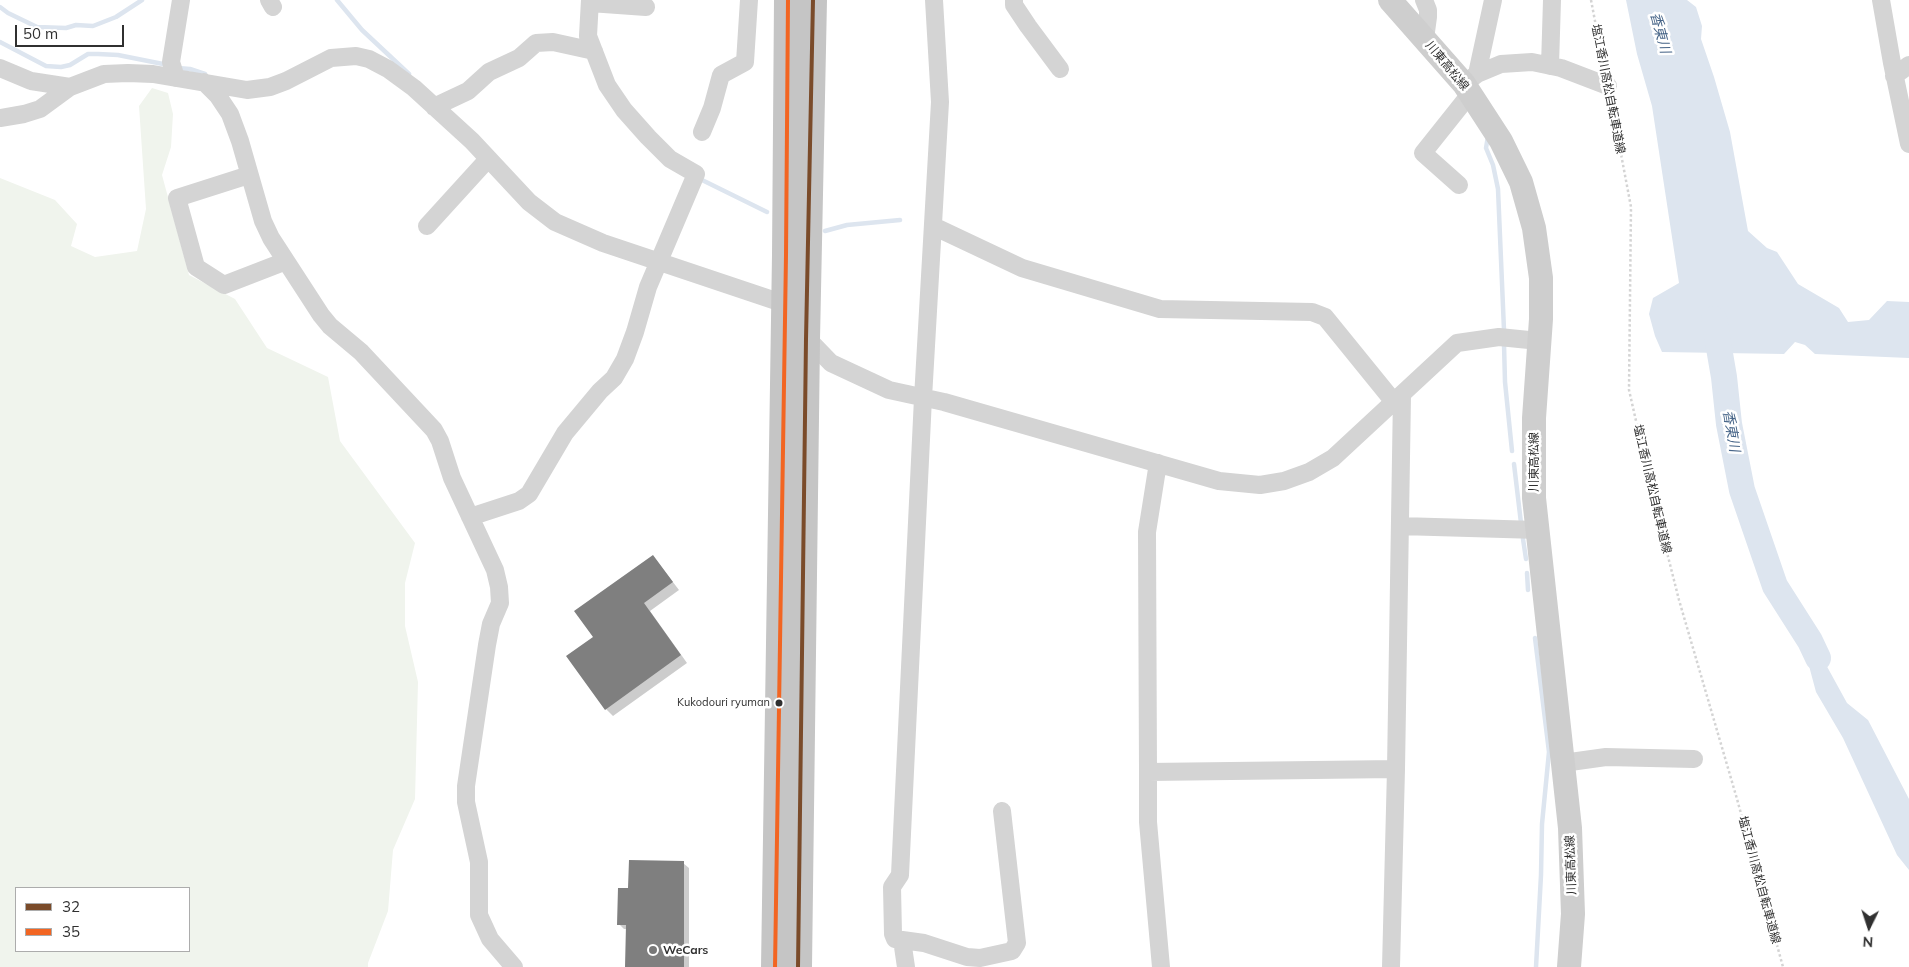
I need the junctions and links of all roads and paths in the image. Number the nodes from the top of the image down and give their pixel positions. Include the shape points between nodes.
1 (182, 0) edge
2 (749, 0) edge
3 (788, 0) edge
4 (813, 0) edge
5 (934, 0) edge
6 (1014, 0) edge
7 (1390, 0) edge
8 (1424, 0) edge
9 (1493, 0) edge
10 (1552, 0) edge
11 (1590, 0) edge
12 (1881, 0) edge
13 (590, 2) edge
14 (646, 7) dead end
15 (1425, 39) junction
16 (594, 51) junction
17 (1550, 66) junction
18 (1909, 66) edge
19 (0, 68) edge
20 (1060, 69) dead end
21 (1894, 76) junction
22 (176, 78) junction
23 (203, 81) junction
24 (1470, 84) junction
25 (1608, 86) junction
26 (70, 87) junction
27 (434, 107) junction
28 (0, 118) edge
29 (702, 132) dead end
30 (1909, 144) edge
31 (488, 159) junction
32 (249, 175) junction
33 (1459, 185) dead end
34 (427, 226) dead end
35 (933, 226) junction
36 (286, 261) junction
37 (660, 262) junction
38 (785, 304) junction
39 (806, 340) junction
40 (1539, 341) junction
41 (923, 398) junction
42 (1398, 398) junction
43 (1158, 463) junction
44 (470, 517) junction
45 (1400, 526) junction
46 (1538, 530) junction
47 (1694, 759) dead end
48 (1563, 764) junction
49 (1396, 769) junction
50 (1148, 772) junction
51 (1002, 811) dead end
52 (902, 940) junction
53 (514, 967) edge
54 (775, 967) edge
55 (798, 967) edge
56 (906, 967) edge
57 (1161, 967) edge
58 (1392, 967) edge
59 (1570, 967) edge
60 (1783, 967) edge

1 - 22 street via 172,62
2 - 29 street via 745,62 721,75
3 - 38 highway
4 - 39 highway
5 - 35 street via 940,102
6 - 20 street via 1014,5
7 - 15 main road, 川東高松線
8 - 15 street via 1428,10
9 - 24 street
10 - 17 street
11 - 25 path, 塩江香川高松自転車道線
12 - 21 street
13 - 14 street
13 - 16 street via 588,36
15 - 24 main road, 川東高松線
16 - 27 street via 552,42 536,44 519,58 489,72 468,91
16 - 37 street via 607,85 624,110 670,159 696,174
17 - 24 street via 1532,62 1501,64
17 - 25 street
18 - 21 street
19 - 26 street via 31,81
21 - 30 street
22 - 23 street
22 - 26 street via 104,74
23 - 27 street via 248,90 270,87 331,58 356,56 388,69
23 - 32 street via 230,114
24 - 33 street via 1423,153
24 - 40 main road, 川東高松線 via 1521,182 1531,219 1541,278
25 - 60 path, 塩江香川高松自転車道線 via 1631,208 1629,390 1679,600 1738,799
26 - 28 street via 40,109
27 - 31 street
31 - 34 street
31 - 37 street via 540,213 555,222 603,243
32 - 36 street via 263,221
32 - 36 street via 176,198 196,267 224,285
35 - 41 street
35 - 42 street via 1022,268 1160,309 1312,312 1325,317
36 - 44 street via 330,326 361,352 434,430
37 - 38 street
37 - 44 street via 648,287 625,359 614,378 565,433 528,494 519,501
38 - 39 street
38 - 54 highway
39 - 41 street via 831,363 860,378 889,390
39 - 55 highway
40 - 42 street via 1499,337 1457,343
40 - 46 main road, 川東高松線 via 1534,418 1534,498
41 - 43 street
41 - 52 street via 900,875 892,886 893,934 895,939
42 - 43 street via 1333,458 1284,481 1260,485 1219,480
42 - 45 street
43 - 50 street via 1147,532
44 - 53 street via 495,570 500,603 487,645 466,802 479,862 479,914 490,939
45 - 46 street
45 - 49 street
46 - 48 main road, 川東高松線
47 - 48 street via 1606,757
48 - 59 main road, 川東高松線 via 1570,847
49 - 50 street
49 - 58 street
50 - 57 street via 1148,822
51 - 52 street via 1017,943 1012,951 980,958 967,957 924,943
52 - 56 street

